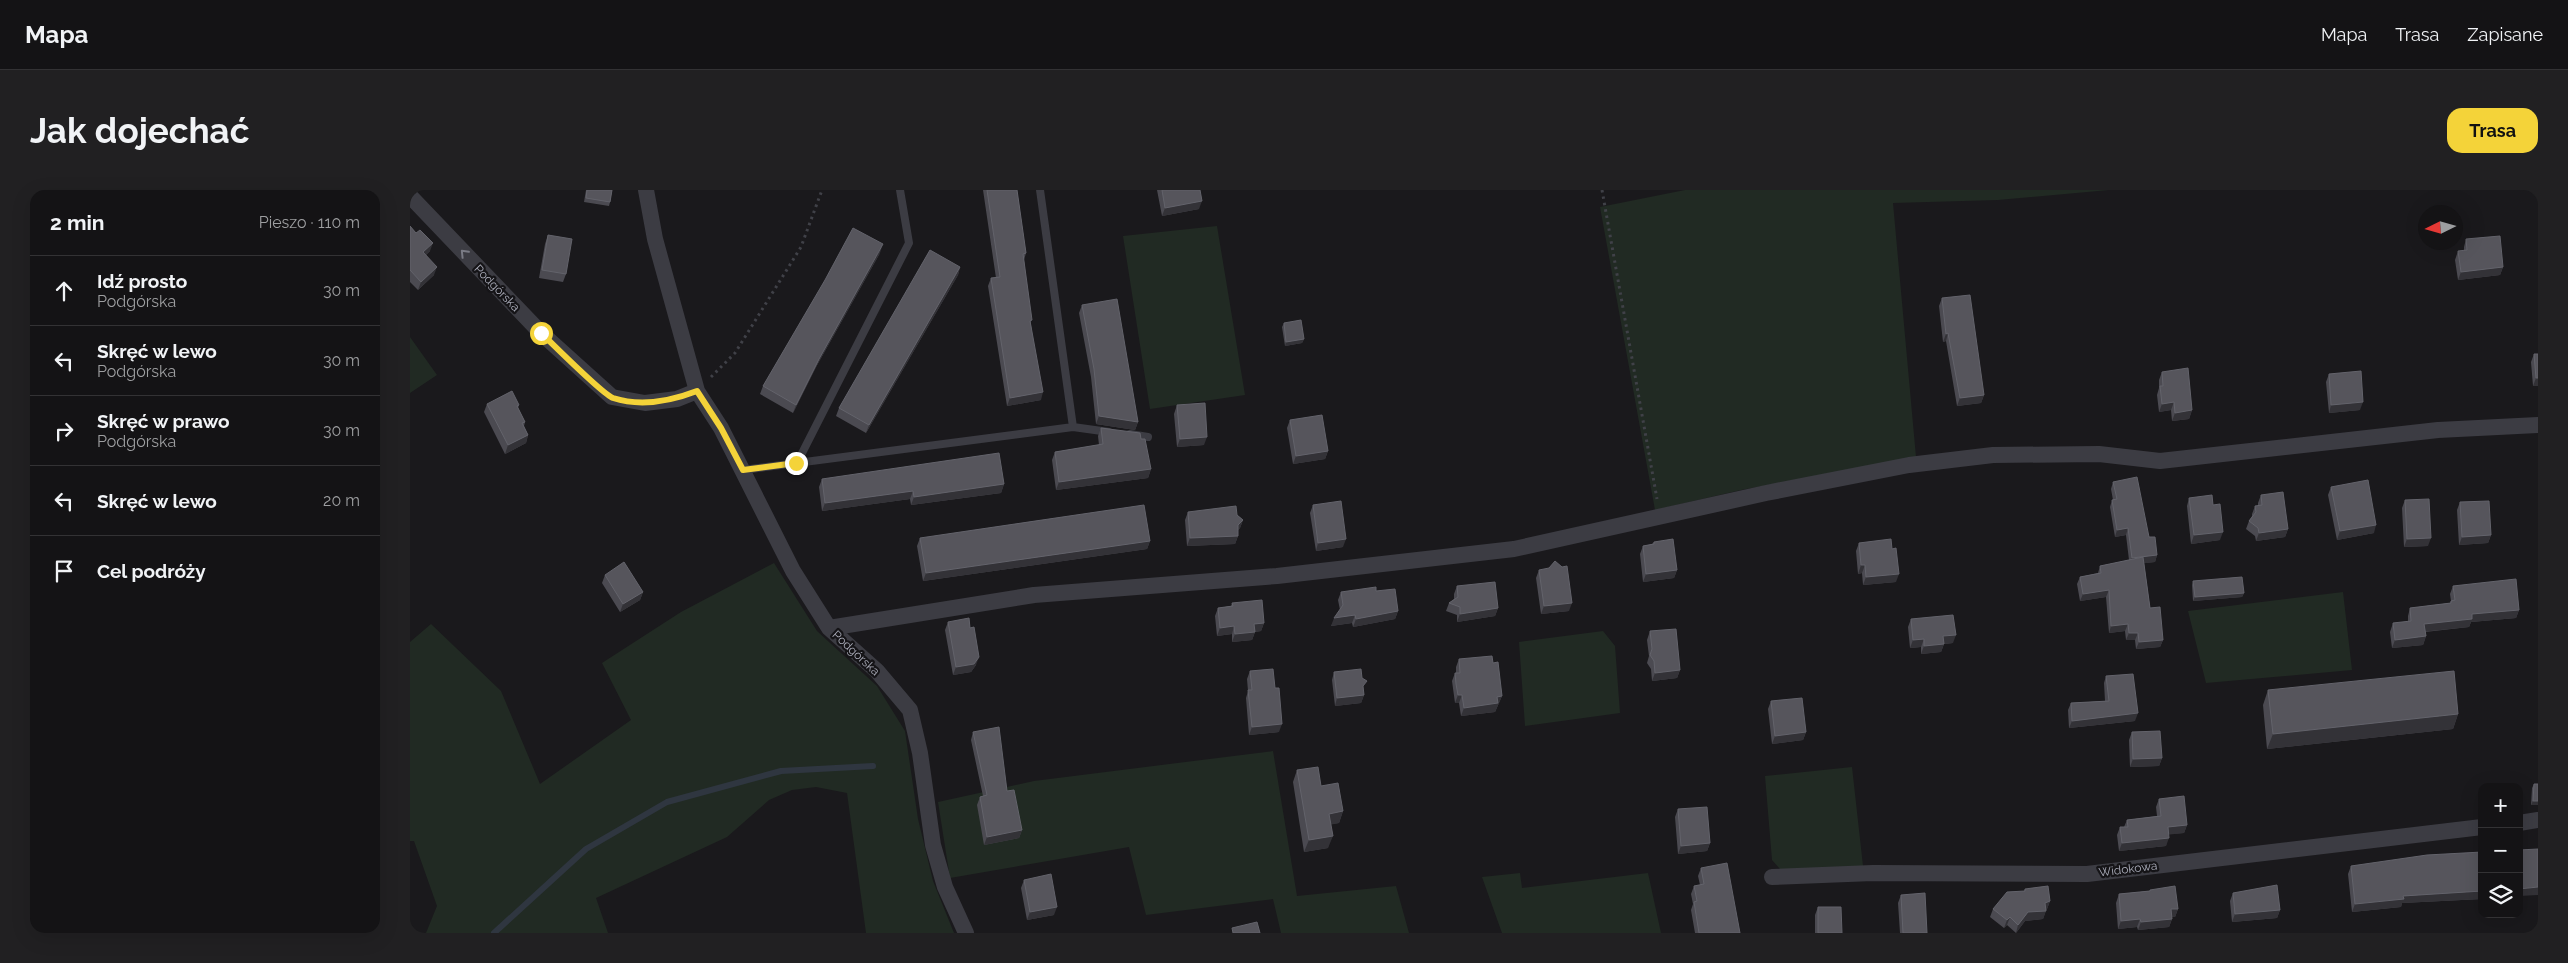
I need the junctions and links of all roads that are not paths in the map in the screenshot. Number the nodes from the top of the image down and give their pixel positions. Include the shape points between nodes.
1 (646, 190) edge
2 (900, 190) edge
3 (1040, 190) edge
4 (410, 196) edge
5 (697, 391) junction
6 (2538, 425) edge
7 (1073, 427) junction
8 (1148, 436) dead end
9 (796, 463) junction
10 (743, 470) junction
11 (829, 628) junction
12 (2538, 820) edge
13 (2523, 822) edge
14 (2478, 827) edge
15 (1772, 877) dead end
16 (966, 933) edge

1 - 5 street, Podgórska via 655,239
2 - 9 lane via 909,243
3 - 7 lane
5 -> 4 street, Podgórska via 676,399 645,403 612,397 541,333
5 - 10 street, Podgórska
6 - 11 street via 2438,430 2160,461 2100,454 1993,455 1909,465 1766,493 1514,549 1277,576 1034,595
7 - 8 lane
7 - 9 lane
9 - 10 lane
10 - 11 street, Podgórska via 793,571
11 - 16 street, Podgórska via 877,671 910,710 920,753 933,845 945,886
12 - 13 street
14 - 15 street, Widokowa via 2087,874 1873,872

